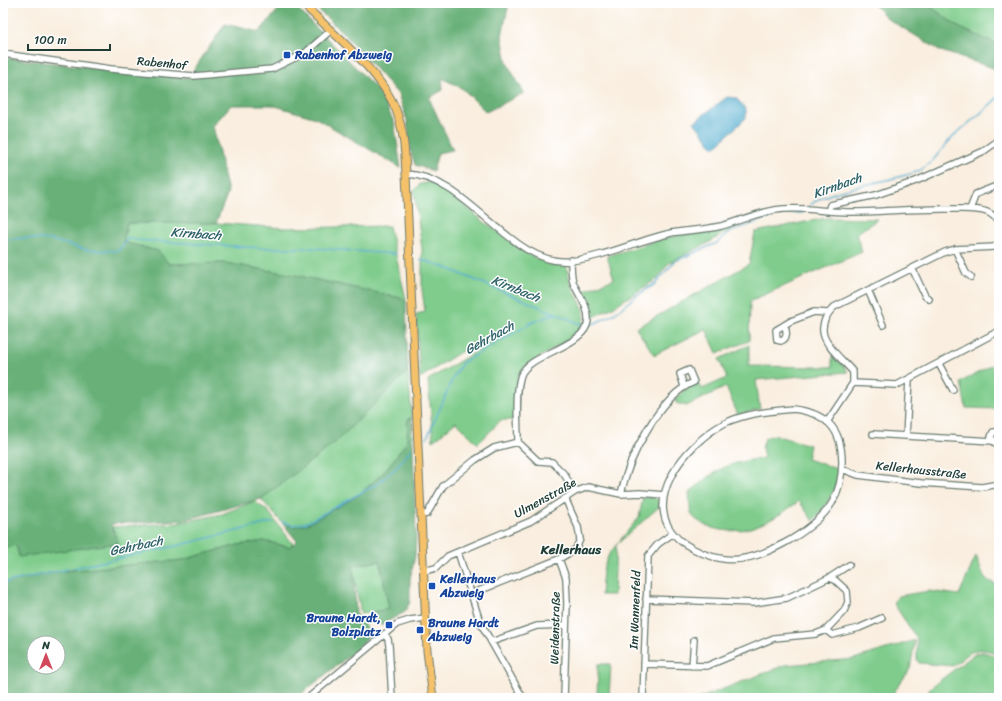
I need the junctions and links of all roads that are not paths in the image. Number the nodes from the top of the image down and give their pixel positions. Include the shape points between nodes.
1 (302, 3) edge
2 (330, 31) junction
3 (3, 54) edge
4 (999, 140) edge
5 (406, 174) junction
6 (999, 185) edge
7 (970, 209) junction
8 (828, 211) junction
9 (999, 222) edge
10 (999, 242) edge
11 (955, 249) junction
12 (571, 260) junction
13 (912, 268) junction
14 (971, 277) dead end
15 (868, 290) junction
16 (929, 299) dead end
17 (827, 313) junction
18 (784, 325) dead end
19 (883, 325) dead end
20 (999, 331) edge
21 (939, 364) junction
22 (909, 380) junction
23 (853, 383) junction
24 (684, 386) dead end
25 (953, 390) dead end
26 (827, 422) junction
27 (999, 432) edge
28 (873, 434) dead end
29 (906, 436) junction
30 (518, 442) junction
31 (996, 442) edge
32 (842, 468) junction
33 (999, 484) edge
34 (575, 492) junction
35 (621, 494) junction
36 (664, 495) junction
37 (565, 498) junction
38 (421, 515) junction
39 (672, 534) junction
40 (458, 552) junction
41 (559, 559) junction
42 (849, 565) dead end
43 (424, 571) junction
44 (829, 578) junction
45 (471, 594) junction
46 (646, 599) junction
47 (426, 618) junction
48 (882, 618) dead end
49 (566, 625) junction
50 (826, 630) junction
51 (384, 634) junction
52 (694, 640) dead end
53 (491, 642) junction
54 (644, 664) junction
55 (692, 666) junction
56 (308, 698) edge
57 (392, 698) edge
58 (433, 698) edge
59 (523, 698) edge
60 (564, 698) edge
61 (643, 698) edge

1 - 2 main road
2 - 3 street, Rabenhof via 305,53 272,69 194,76 111,69
2 - 5 main road via 375,74 390,97 403,137
4 - 8 street via 984,151 916,181 876,195 830,205
5 - 12 street via 426,176 450,189 509,236 537,254 555,260
5 - 38 main road
6 - 7 street via 976,194
7 - 8 street
7 - 9 street via 986,212
8 - 12 street via 798,208 774,210 697,230 672,233
10 - 11 street via 994,247
11 - 13 street
11 - 14 street
12 - 30 street via 573,281 586,308 588,322 583,333 530,365 521,374
13 - 15 street
13 - 16 street via 925,296
15 - 17 street
15 - 19 street
17 - 18 street via 814,312
17 - 23 street via 823,337 853,372
20 - 21 street
21 - 22 street
21 - 25 street
22 - 23 street via 898,385
22 - 29 street
23 - 26 street
24 - 35 street via 667,403 641,440 633,454
26 - 32 street via 838,434 842,446
26 - 36 street via 809,411 793,409 747,415 725,423 695,445 677,465
27 - 31 street via 992,433 991,439
28 - 29 street
29 - 31 street
30 - 34 street via 538,461 552,462 564,474
30 - 38 street via 494,448 475,460 443,486 427,514
32 - 33 street, Kellerhausstraße via 858,475 921,483 982,487
32 - 39 street via 838,489 827,509 806,530 784,544 764,552 728,560 692,549
34 - 35 street, Ulmenstraße via 588,487
34 - 37 street, Ulmenstraße
35 - 36 street, Ulmenstraße
36 - 39 street via 664,515
37 - 40 street, Ulmenstraße via 531,521
37 - 41 street via 580,538 576,549
38 - 43 main road
39 - 46 street, Im Wannenfeld via 658,544 648,556
40 - 43 street, Ulmenstraße via 448,556 436,568
40 - 45 street
41 - 45 street
41 - 49 street, Weidenstraße via 566,578
42 - 44 street
43 - 47 main road
44 - 46 street via 788,598 768,602
44 - 50 street via 847,591 848,602 839,618
45 - 53 street via 480,622
46 - 54 street, Im Wannenfeld
47 - 51 street via 403,622
47 - 58 main road via 428,669
48 - 50 street via 859,628 832,635
49 - 53 street via 537,626
49 - 60 street, Weidenstraße
50 - 55 street via 816,634 774,638 707,666
51 - 56 street
51 - 57 street via 390,645
52 - 55 street
53 - 59 street
54 - 55 street
54 - 61 street, Im Wannenfeld

